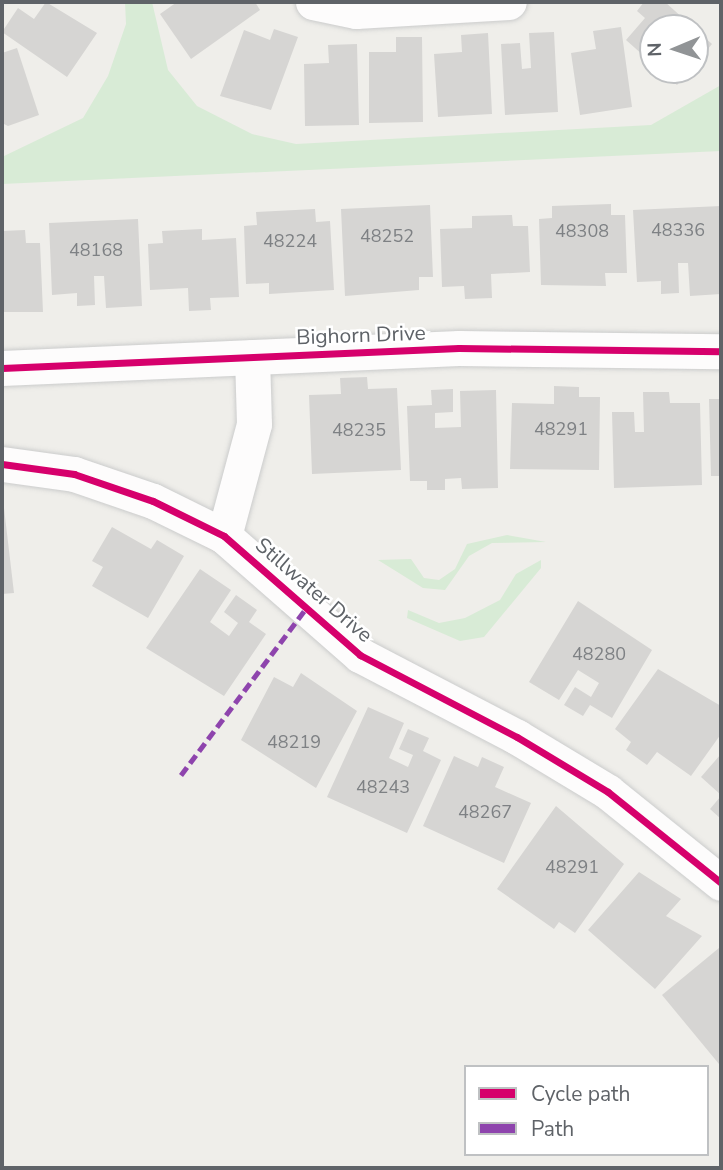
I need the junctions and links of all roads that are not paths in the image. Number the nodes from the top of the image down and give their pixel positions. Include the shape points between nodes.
1 (313, 2) edge
2 (509, 2) edge
3 (721, 351) edge
4 (252, 357) junction
5 (2, 368) edge
6 (2, 464) edge
7 (224, 536) junction
8 (721, 883) edge

1 - 2 street via 356,11
3 - 4 street, Bighorn Drive via 570,345
4 - 5 street, Bighorn Drive
4 - 7 street via 254,424
6 - 7 street, Stillwater Drive via 74,474 153,501
7 - 8 street, Stillwater Drive via 360,655 517,737 608,793

